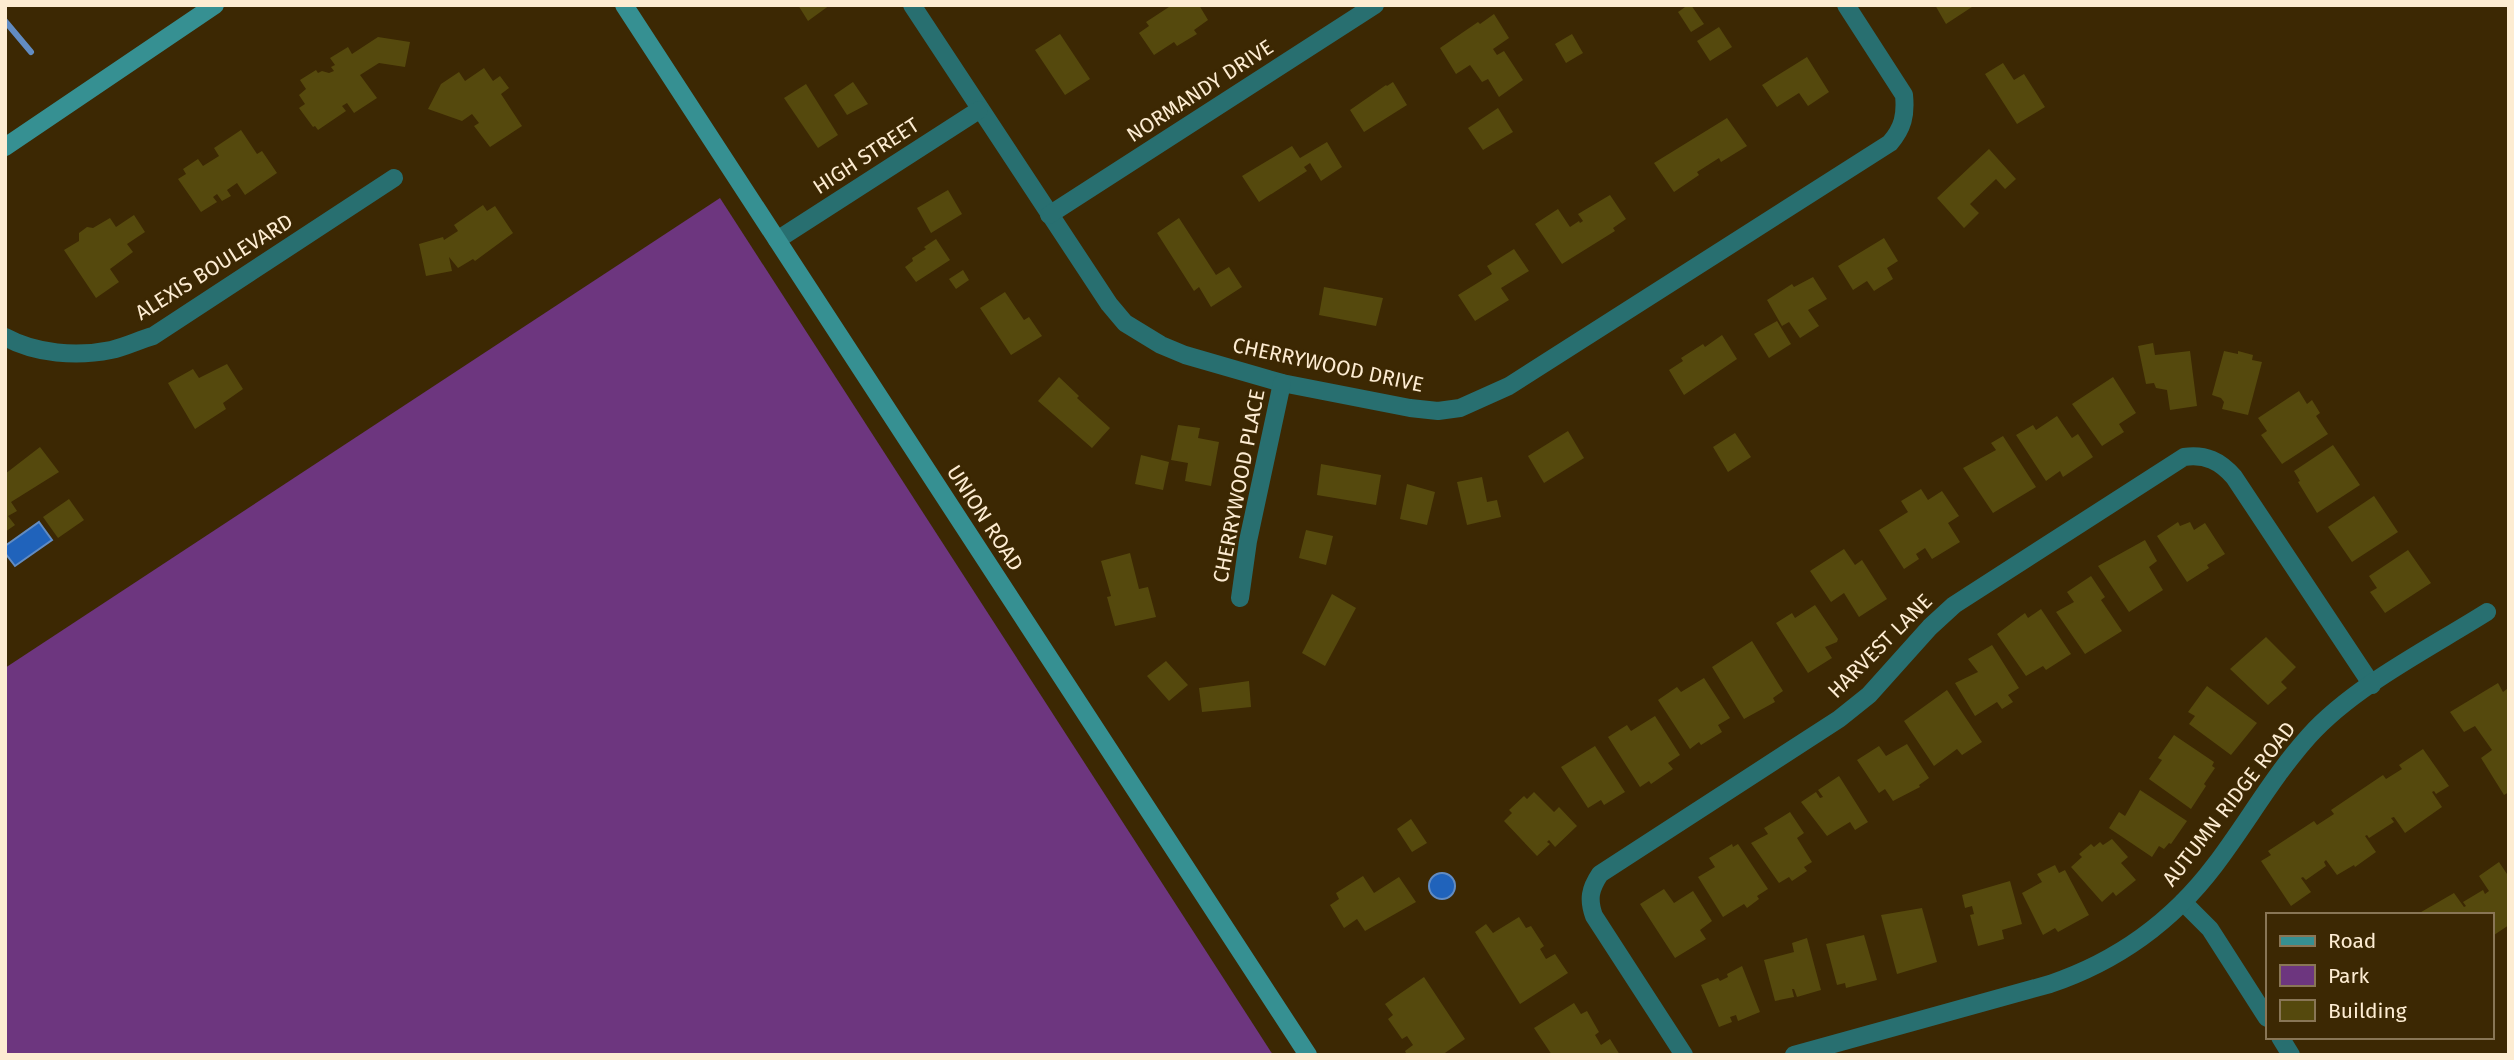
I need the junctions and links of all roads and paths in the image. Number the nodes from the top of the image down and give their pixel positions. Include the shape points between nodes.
1 (215, 5) edge
2 (624, 5) edge
3 (912, 5) edge
4 (1375, 5) edge
5 (1846, 5) edge
6 (979, 110) junction
7 (5, 146) edge
8 (394, 178) dead end
9 (1049, 215) junction
10 (777, 240) junction
11 (5, 337) edge
12 (1282, 383) junction
13 (1240, 598) dead end
14 (2487, 612) dead end
15 (2372, 685) junction
16 (2183, 902) junction
17 (2266, 1016) edge
18 (2281, 1039) edge
19 (1308, 1055) edge
20 (1684, 1055) edge
21 (1794, 1055) edge
22 (2291, 1055) edge

1 - 7 main road
2 - 10 main road, UNION ROAD
3 - 6 street, CHERRYWOOD DRIVE
4 - 9 street, NORMANDY DRIVE
5 - 12 street, CHERRYWOOD DRIVE via 1903,96 1904,116 1890,143 1482,400 1437,411
6 - 9 street, CHERRYWOOD DRIVE
6 - 10 street, HIGH STREET
8 - 11 street, ALEXIS BOULEVARD via 153,336 111,350 63,354 20,346
9 - 12 street, CHERRYWOOD DRIVE via 1125,323 1185,355
10 - 19 main road, UNION ROAD
12 - 13 street, CHERRYWOOD PLACE
14 - 15 street, AUTUMN RIDGE ROAD
15 - 16 street, AUTUMN RIDGE ROAD via 2309,736 2215,866
15 - 20 street, HARVEST LANE via 2234,477 2218,462 2184,457 1954,605 1869,695 1839,719 1600,874 1589,895 1594,916
16 - 17 street via 2210,929
16 - 21 street, AUTUMN RIDGE ROAD via 2129,947 2074,976
18 - 22 street

